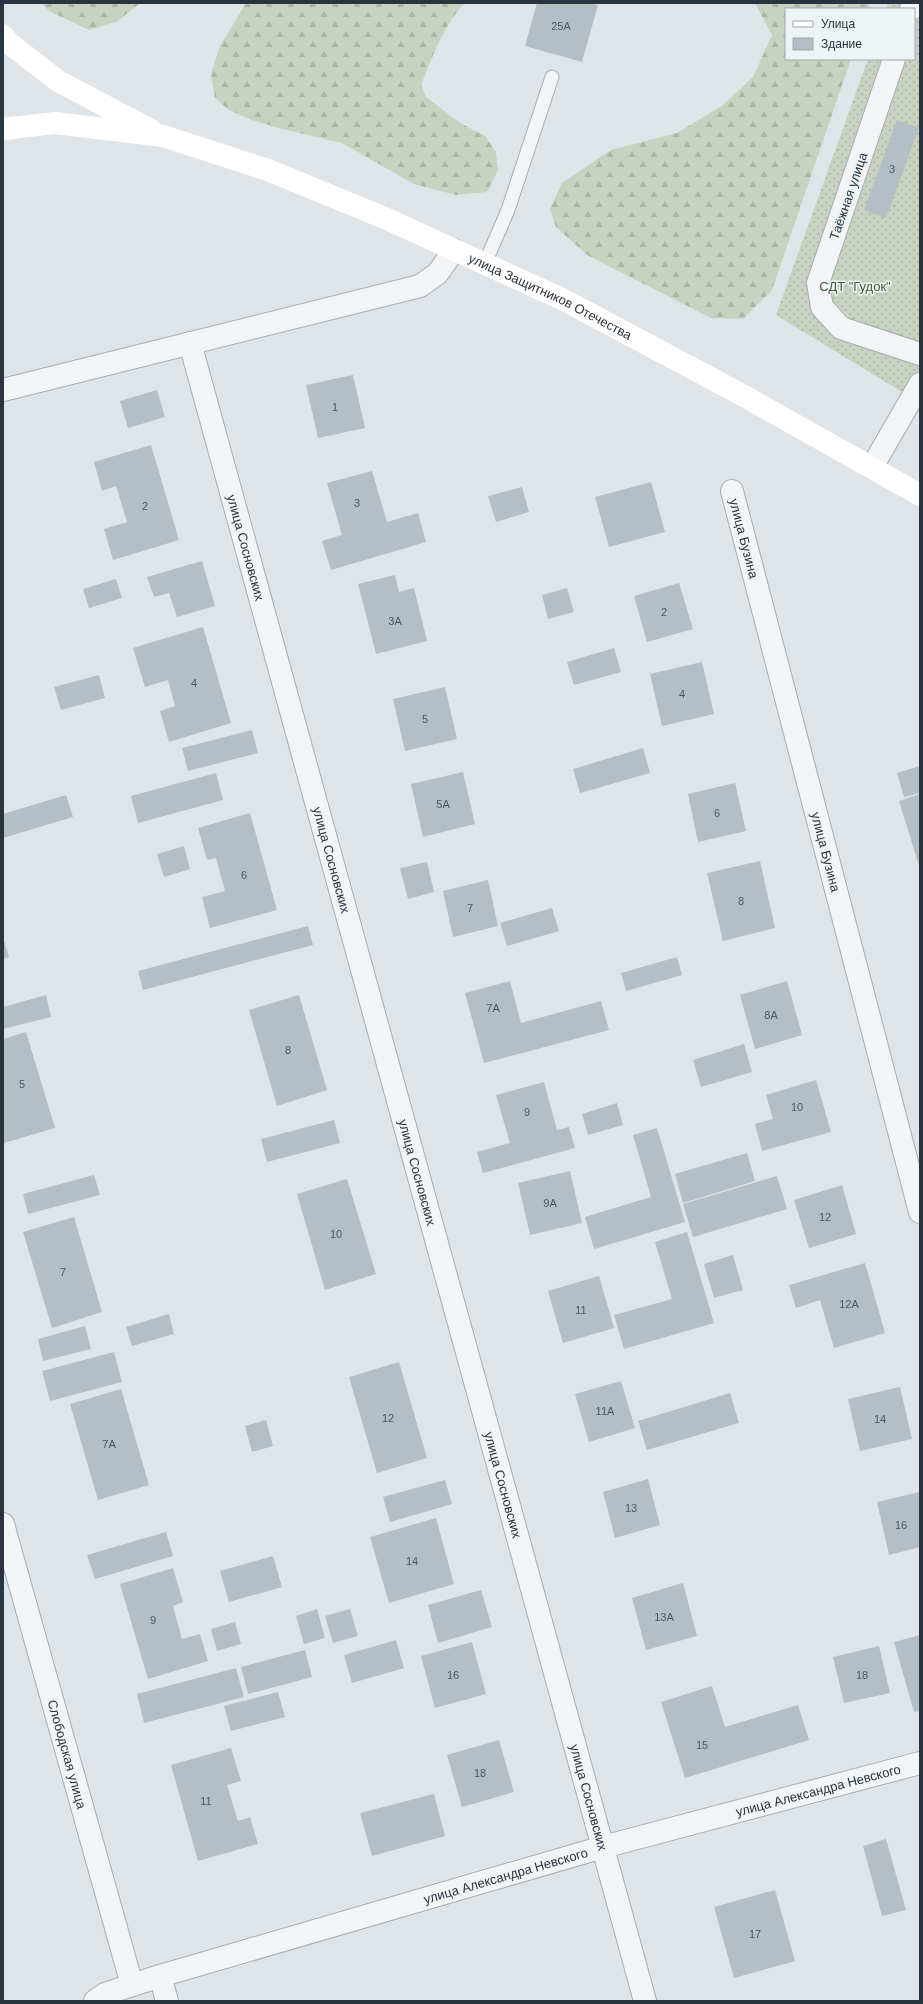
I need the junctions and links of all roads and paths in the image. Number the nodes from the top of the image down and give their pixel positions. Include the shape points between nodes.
1 (3, 36) edge
2 (894, 60) edge
3 (552, 77) dead end
4 (3, 129) edge
5 (163, 136) junction
6 (454, 250) junction
7 (485, 263) junction
8 (190, 343) junction
9 (920, 354) edge
10 (920, 384) edge
11 (3, 390) edge
12 (872, 467) junction
13 (732, 491) dead end
14 (920, 495) edge
15 (920, 1212) edge
16 (3, 1524) edge
17 (920, 1763) edge
18 (603, 1847) junction
19 (160, 1976) junction
20 (132, 1985) junction
21 (95, 2001) edge
22 (166, 2001) edge
23 (645, 2001) edge

1 - 5 main road via 58,81
2 - 9 street, Таёжная улица via 818,283 822,307 841,328
3 - 7 lane via 508,210
4 - 5 main road via 55,123
5 - 6 main road, улица Защитников Отечества via 268,170 387,219
6 - 7 main road, улица Защитников Отечества
6 - 8 street via 438,273 420,286
7 - 12 main road, улица Защитников Отечества via 647,343
8 - 11 street
8 - 18 street, улица Сосновских
10 - 12 street
12 - 14 main road, улица Защитников Отечества
13 - 15 street, улица Бузина
16 - 20 street, Слободская улица
17 - 18 street, улица Александра Невского
18 - 19 street, улица Александра Невского
18 - 23 street, улица Сосновских
19 - 20 street, улица Александра Невского
19 - 22 street
20 - 21 street, улица Александра Невского via 105,1994

